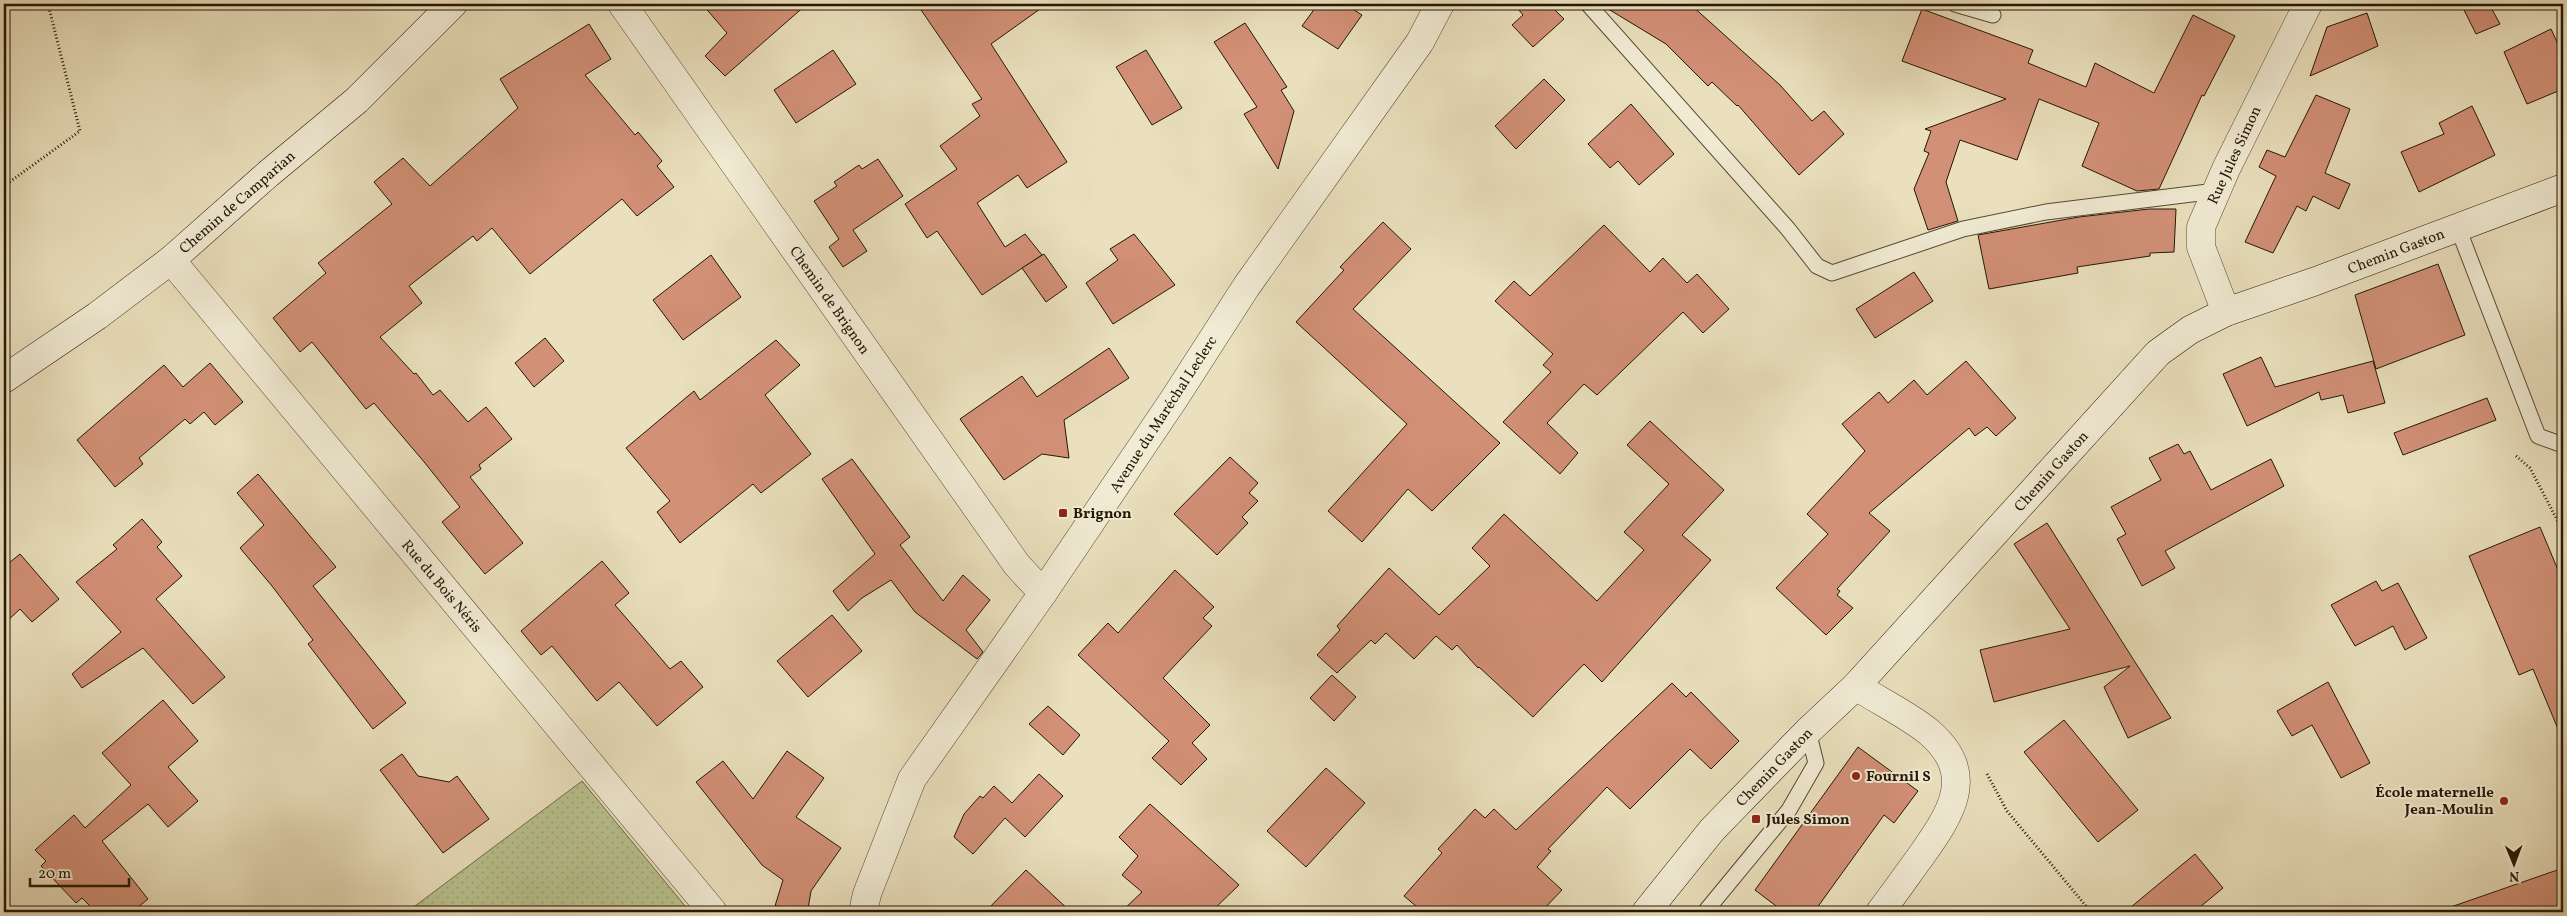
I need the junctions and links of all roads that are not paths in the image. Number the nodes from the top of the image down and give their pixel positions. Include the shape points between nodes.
1 (453, 4) edge
2 (622, 4) edge
3 (1440, 4) edge
4 (1588, 4) edge
5 (1955, 4) edge
6 (2308, 4) edge
7 (1993, 15) dead end
8 (2563, 188) edge
9 (2216, 191) junction
10 (2458, 228) junction
11 (171, 260) junction
12 (2226, 312) junction
13 (4, 379) edge
14 (2563, 445) edge
15 (1043, 593) junction
16 (1856, 686) junction
17 (1808, 731) junction
18 (713, 912) edge
19 (863, 912) edge
20 (1646, 912) edge
21 (1705, 912) edge
22 (1880, 912) edge

1 - 11 street, Chemin de Camparian via 357,100
2 - 15 street, Chemin de Brignon via 1017,565
3 - 15 street, Avenue du Maréchal Leclerc via 1420,42 1246,286
4 - 9 lane via 1788,229 1817,266 1832,273 1963,229 2046,212
5 - 7 lane
6 - 9 street, Rue Jules Simon
8 - 10 street, Chemin Gaston
9 - 12 street, Rue Jules Simon via 2201,227 2201,247
10 - 12 street, Chemin Gaston
10 - 14 lane via 2538,436
11 - 13 street, Chemin de Camparian via 97,316
11 - 18 street, Rue du Bois Néris
12 - 16 street, Chemin Gaston via 2190,330 2158,353
15 - 19 street, Avenue du Maréchal Leclerc via 912,779
16 - 17 street, Chemin Gaston
16 - 22 street via 1930,732 1948,752 1956,770 1956,796 1945,822
17 - 20 street, Chemin Gaston via 1712,830
17 - 21 lane via 1816,763 1789,810

